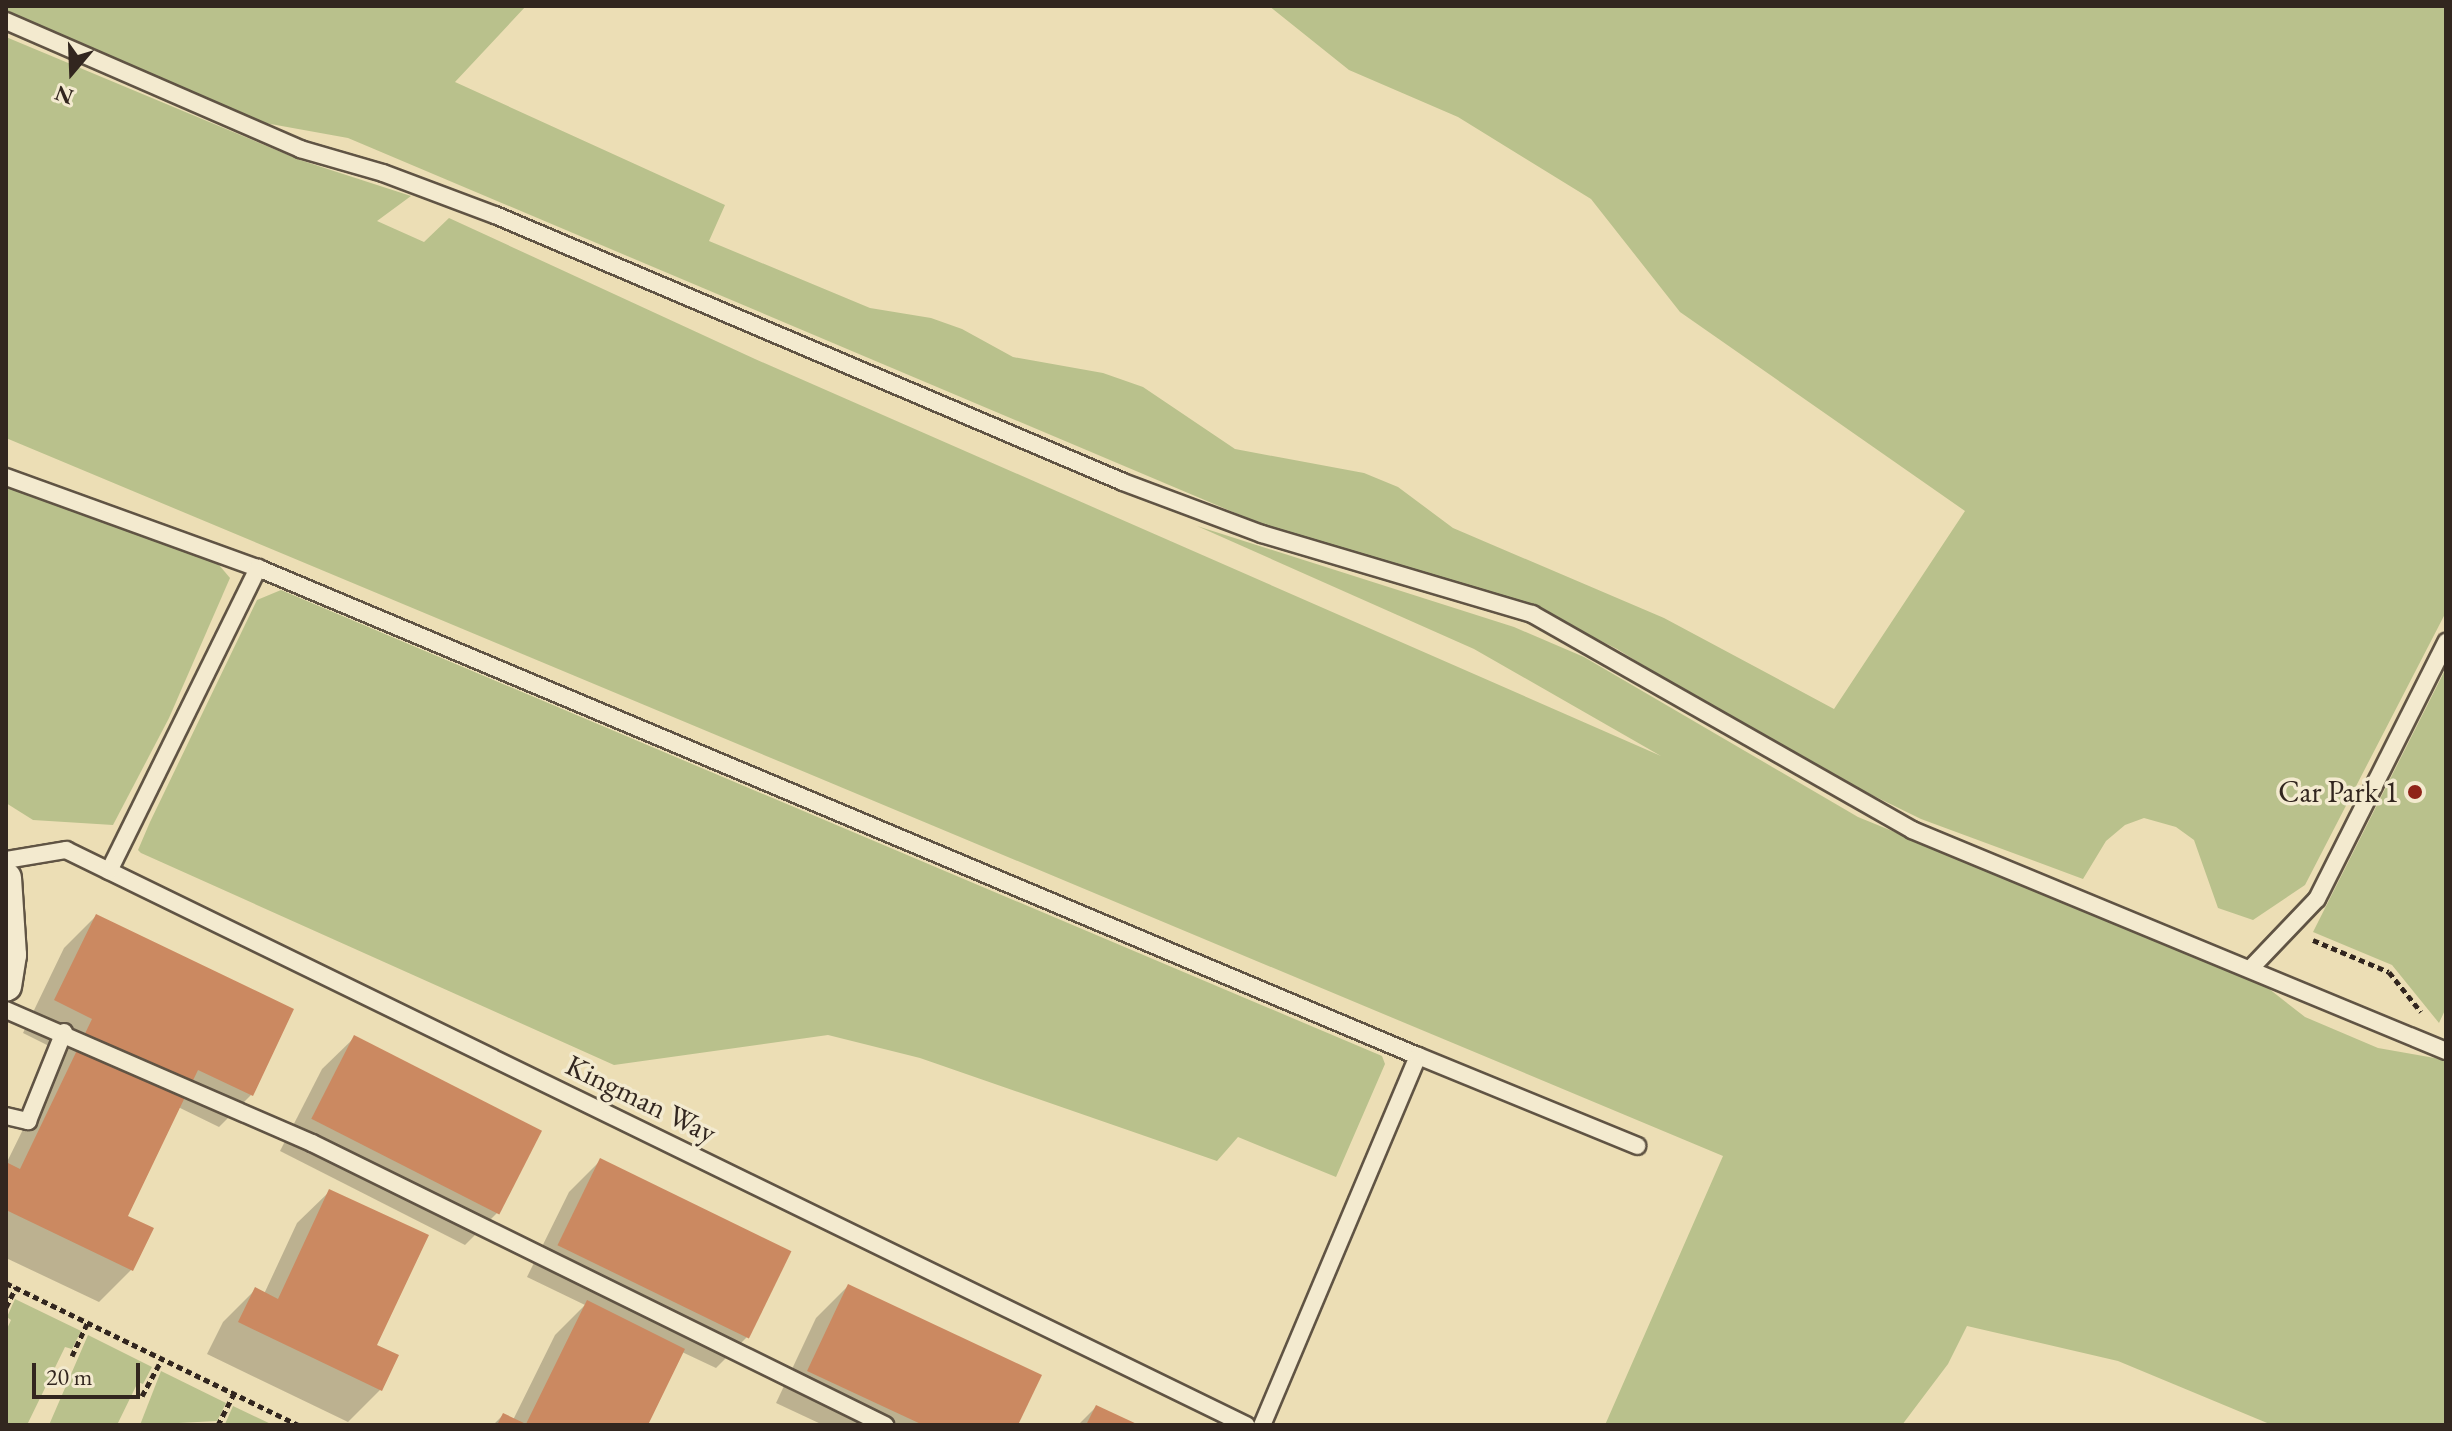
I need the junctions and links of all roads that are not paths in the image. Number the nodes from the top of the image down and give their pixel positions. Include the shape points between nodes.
1 (6, 21) edge
2 (6, 477) edge
3 (258, 568) junction
4 (2446, 642) edge
5 (6, 860) edge
6 (109, 871) junction
7 (6, 878) edge
8 (2251, 968) junction
9 (6, 986) edge
10 (6, 1010) edge
11 (64, 1032) junction
12 (2446, 1051) edge
13 (1418, 1056) junction
14 (6, 1116) edge
15 (1637, 1146) dead end
16 (885, 1425) edge
17 (1246, 1425) edge
18 (1262, 1425) edge

1 - 8 lane via 300,149 495,215 1123,482 1262,534 1532,614 1912,830
2 - 3 lane
3 - 6 lane
3 - 13 lane
4 - 8 lane via 2317,899
5 - 6 lane, Kingman Way via 66,850
6 - 17 lane, Kingman Way
7 - 9 street via 11,955
8 - 12 lane
10 - 11 lane
11 - 14 lane via 28,1121
11 - 16 lane via 312,1143
13 - 15 lane
13 - 18 lane

